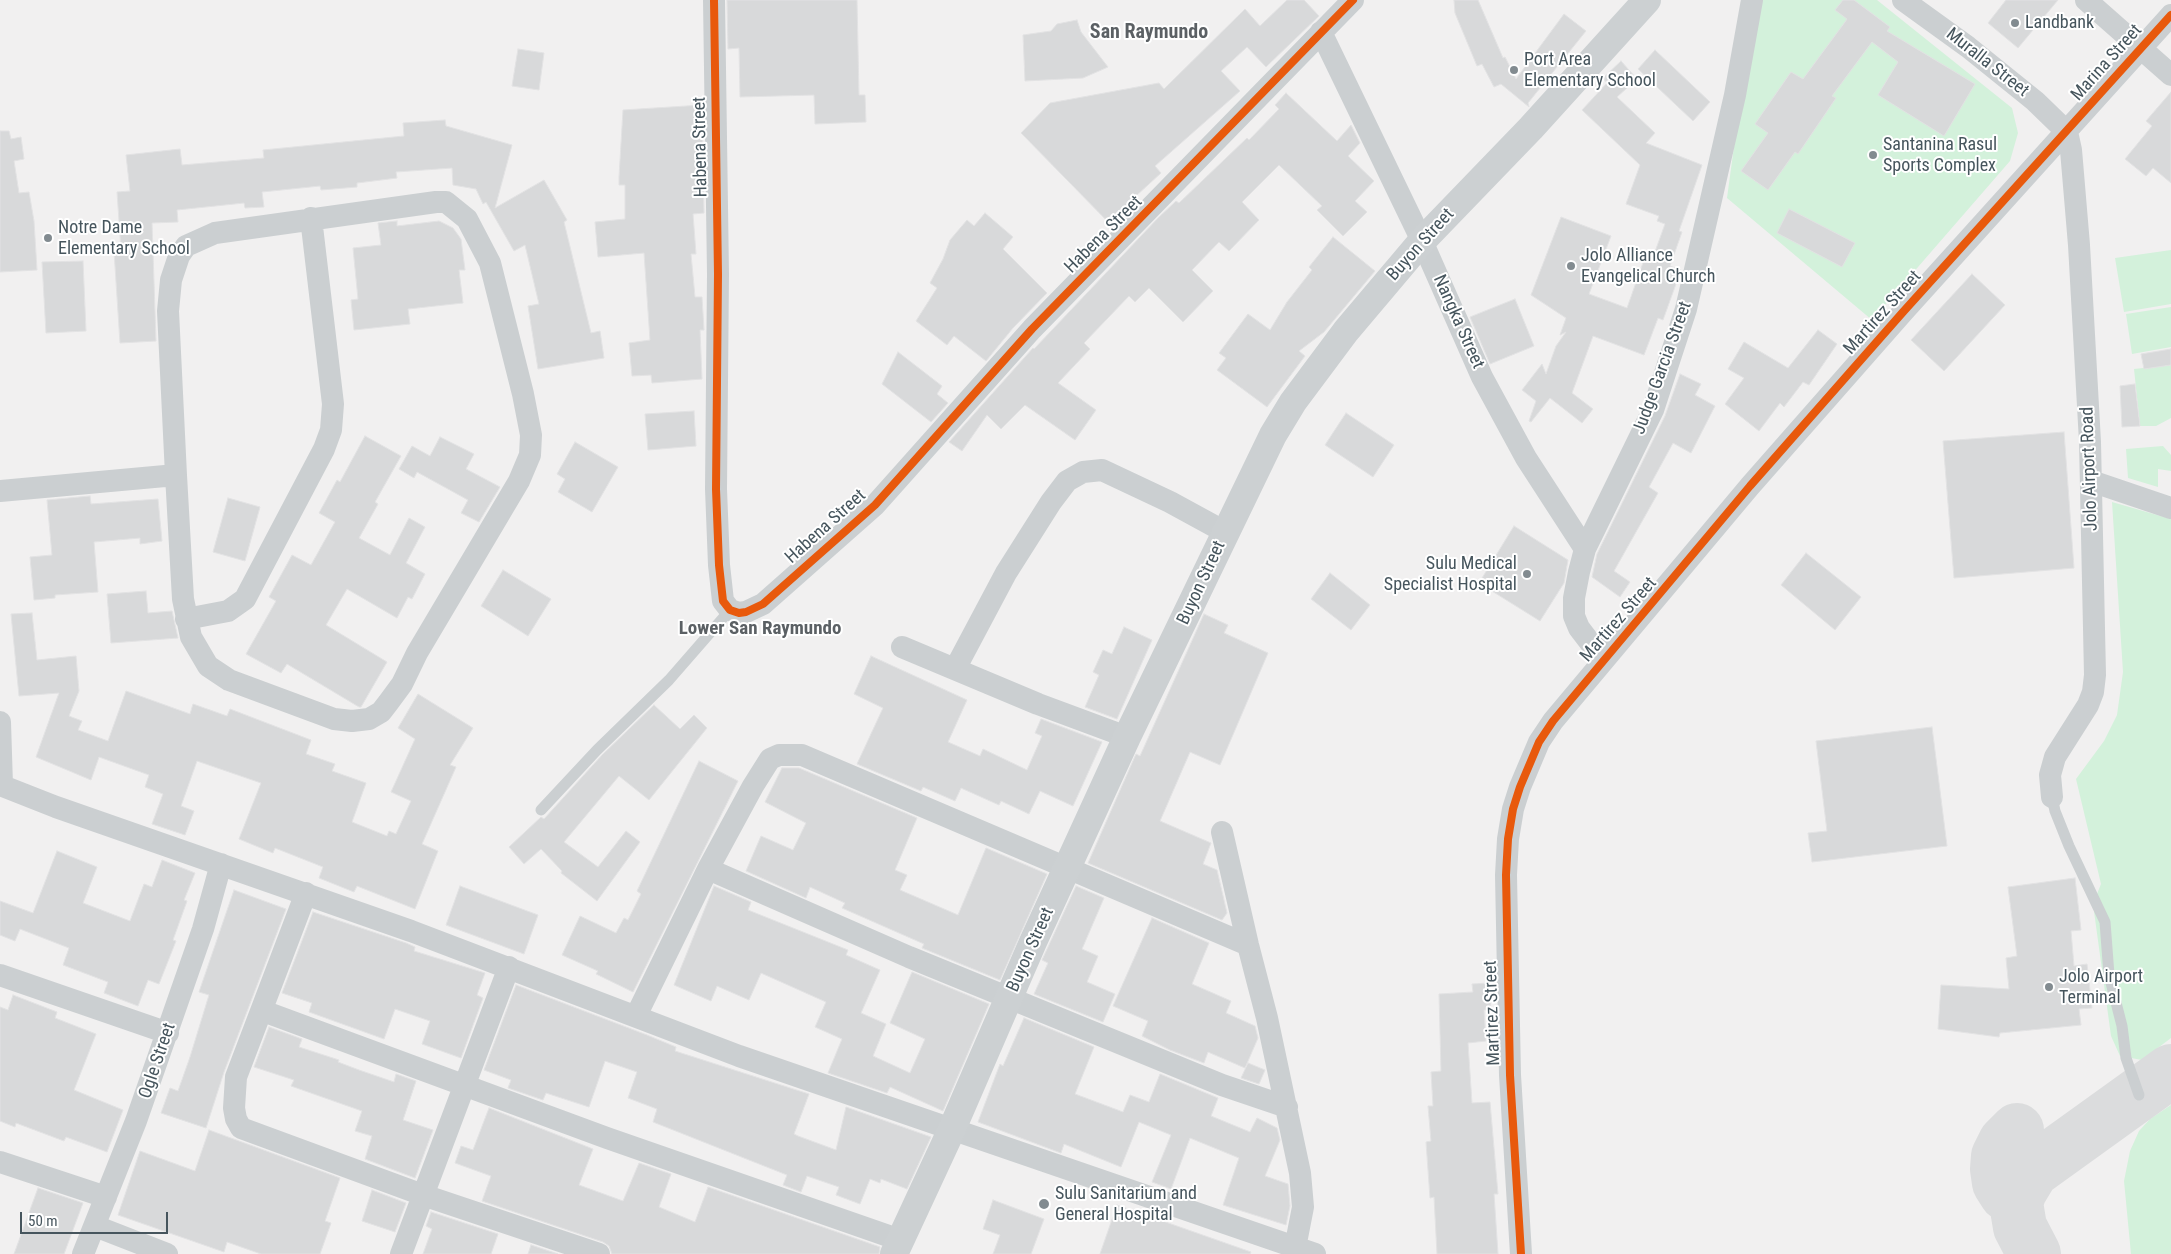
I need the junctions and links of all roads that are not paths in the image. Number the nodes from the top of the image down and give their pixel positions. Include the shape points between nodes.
1 (714, 0) edge
2 (1353, 0) edge
3 (1647, 0) edge
4 (1752, 0) edge
5 (1903, 0) edge
6 (2086, 0) edge
7 (2171, 16) edge
8 (1321, 32) junction
9 (2141, 48) junction
10 (2171, 75) edge
11 (2066, 132) junction
12 (311, 218) junction
13 (1422, 241) junction
14 (176, 475) junction
15 (2091, 481) junction
16 (0, 491) edge
17 (2171, 508) edge
18 (1225, 532) junction
19 (1585, 549) junction
20 (730, 610) junction
21 (186, 618) junction
22 (902, 647) dead end
23 (1609, 654) junction
24 (955, 669) junction
25 (0, 722) edge
26 (1127, 737) junction
27 (1, 785) edge
28 (2052, 797) joint
29 (542, 810) dead end
30 (1222, 832) dead end
31 (221, 864) junction
32 (708, 869) junction
33 (1068, 870) junction
34 (306, 893) junction
35 (1248, 945) junction
36 (508, 967) junction
37 (0, 974) edge
38 (1009, 998) junction
39 (263, 1011) junction
40 (636, 1016) junction
41 (168, 1033) junction
42 (465, 1085) junction
43 (2139, 1094) dead end
44 (1287, 1108) junction
45 (952, 1129) junction
46 (0, 1162) edge
47 (423, 1195) junction
48 (106, 1197) junction
49 (95, 1226) junction
50 (897, 1247) edge
51 (1305, 1251) edge
52 (83, 1254) edge
53 (167, 1254) edge
54 (401, 1254) edge
55 (599, 1254) edge
56 (1521, 1254) edge

1 - 20 street, Habena Street via 718,274 716,488 720,588
2 - 8 street, Habena Street
3 - 13 main road, Buyon Street via 1531,128
4 - 19 street, Judge Garcia Street via 1735,95 1686,308 1652,410
5 - 11 street, Muralla Street via 1976,53 2035,101
6 - 9 street
7 - 9 street, Marina Street
8 - 13 street, Nangka Street
8 - 20 street, Habena Street via 1032,329 875,505 763,604 746,612
9 - 10 street
9 - 11 street, Marina Street
11 - 15 street, Jolo Airport Road via 2071,150 2079,245
11 - 23 street, Martirez Street via 1769,464
12 - 14 street via 215,233 186,246 179,256 171,280 168,311
12 - 21 street via 333,404 331,430 244,599 228,610
12 - 21 street via 446,202 467,219 490,263 510,341 531,435 528,463 402,684 374,717 334,720 229,680 208,666 201,657
13 - 18 main road, Buyon Street via 1346,331 1293,402
13 - 19 street, Nangka Street via 1482,377 1526,458
14 - 16 street
14 - 21 street
15 - 17 street
15 - 28 street, Jolo Airport Road via 2093,692 2055,757 2050,775
18 - 24 street via 1102,470 1083,472 1068,481 1051,502 1006,573
18 - 26 main road, Buyon Street
19 - 23 street, Judge Garcia Street via 1574,598 1574,616 1592,645
20 - 29 lane via 669,680 597,750
22 - 24 street
23 - 56 street, Martirez Street via 1539,742 1520,787 1508,839 1506,948 1510,1076
24 - 26 street
25 - 27 street
26 - 33 main road, Buyon Street
27 - 31 street
28 - 43 lane via 2068,846 2105,922 2109,975 2122,1026 2126,1058
30 - 35 street
31 - 34 street
31 - 41 street, Ogle Street via 203,930
32 - 33 street via 770,759 788,754 802,755
32 - 38 street
32 - 40 street
33 - 35 street
33 - 38 main road, Buyon Street
34 - 36 street
34 - 39 street
35 - 44 street
36 - 40 street
36 - 42 street
37 - 41 street
38 - 44 street via 1222,1085
38 - 45 main road, Buyon Street
39 - 42 street
39 - 47 street via 236,1077 234,1108 242,1128
40 - 45 street via 739,1056
41 - 48 street, Ogle Street
42 - 47 street
42 - 50 street
44 - 51 street via 1300,1173
45 - 50 main road, Buyon Street
45 - 51 street
46 - 48 street
47 - 54 street
47 - 55 street
48 - 49 street, Ogle Street
49 - 52 street, Ogle Street
49 - 53 street

